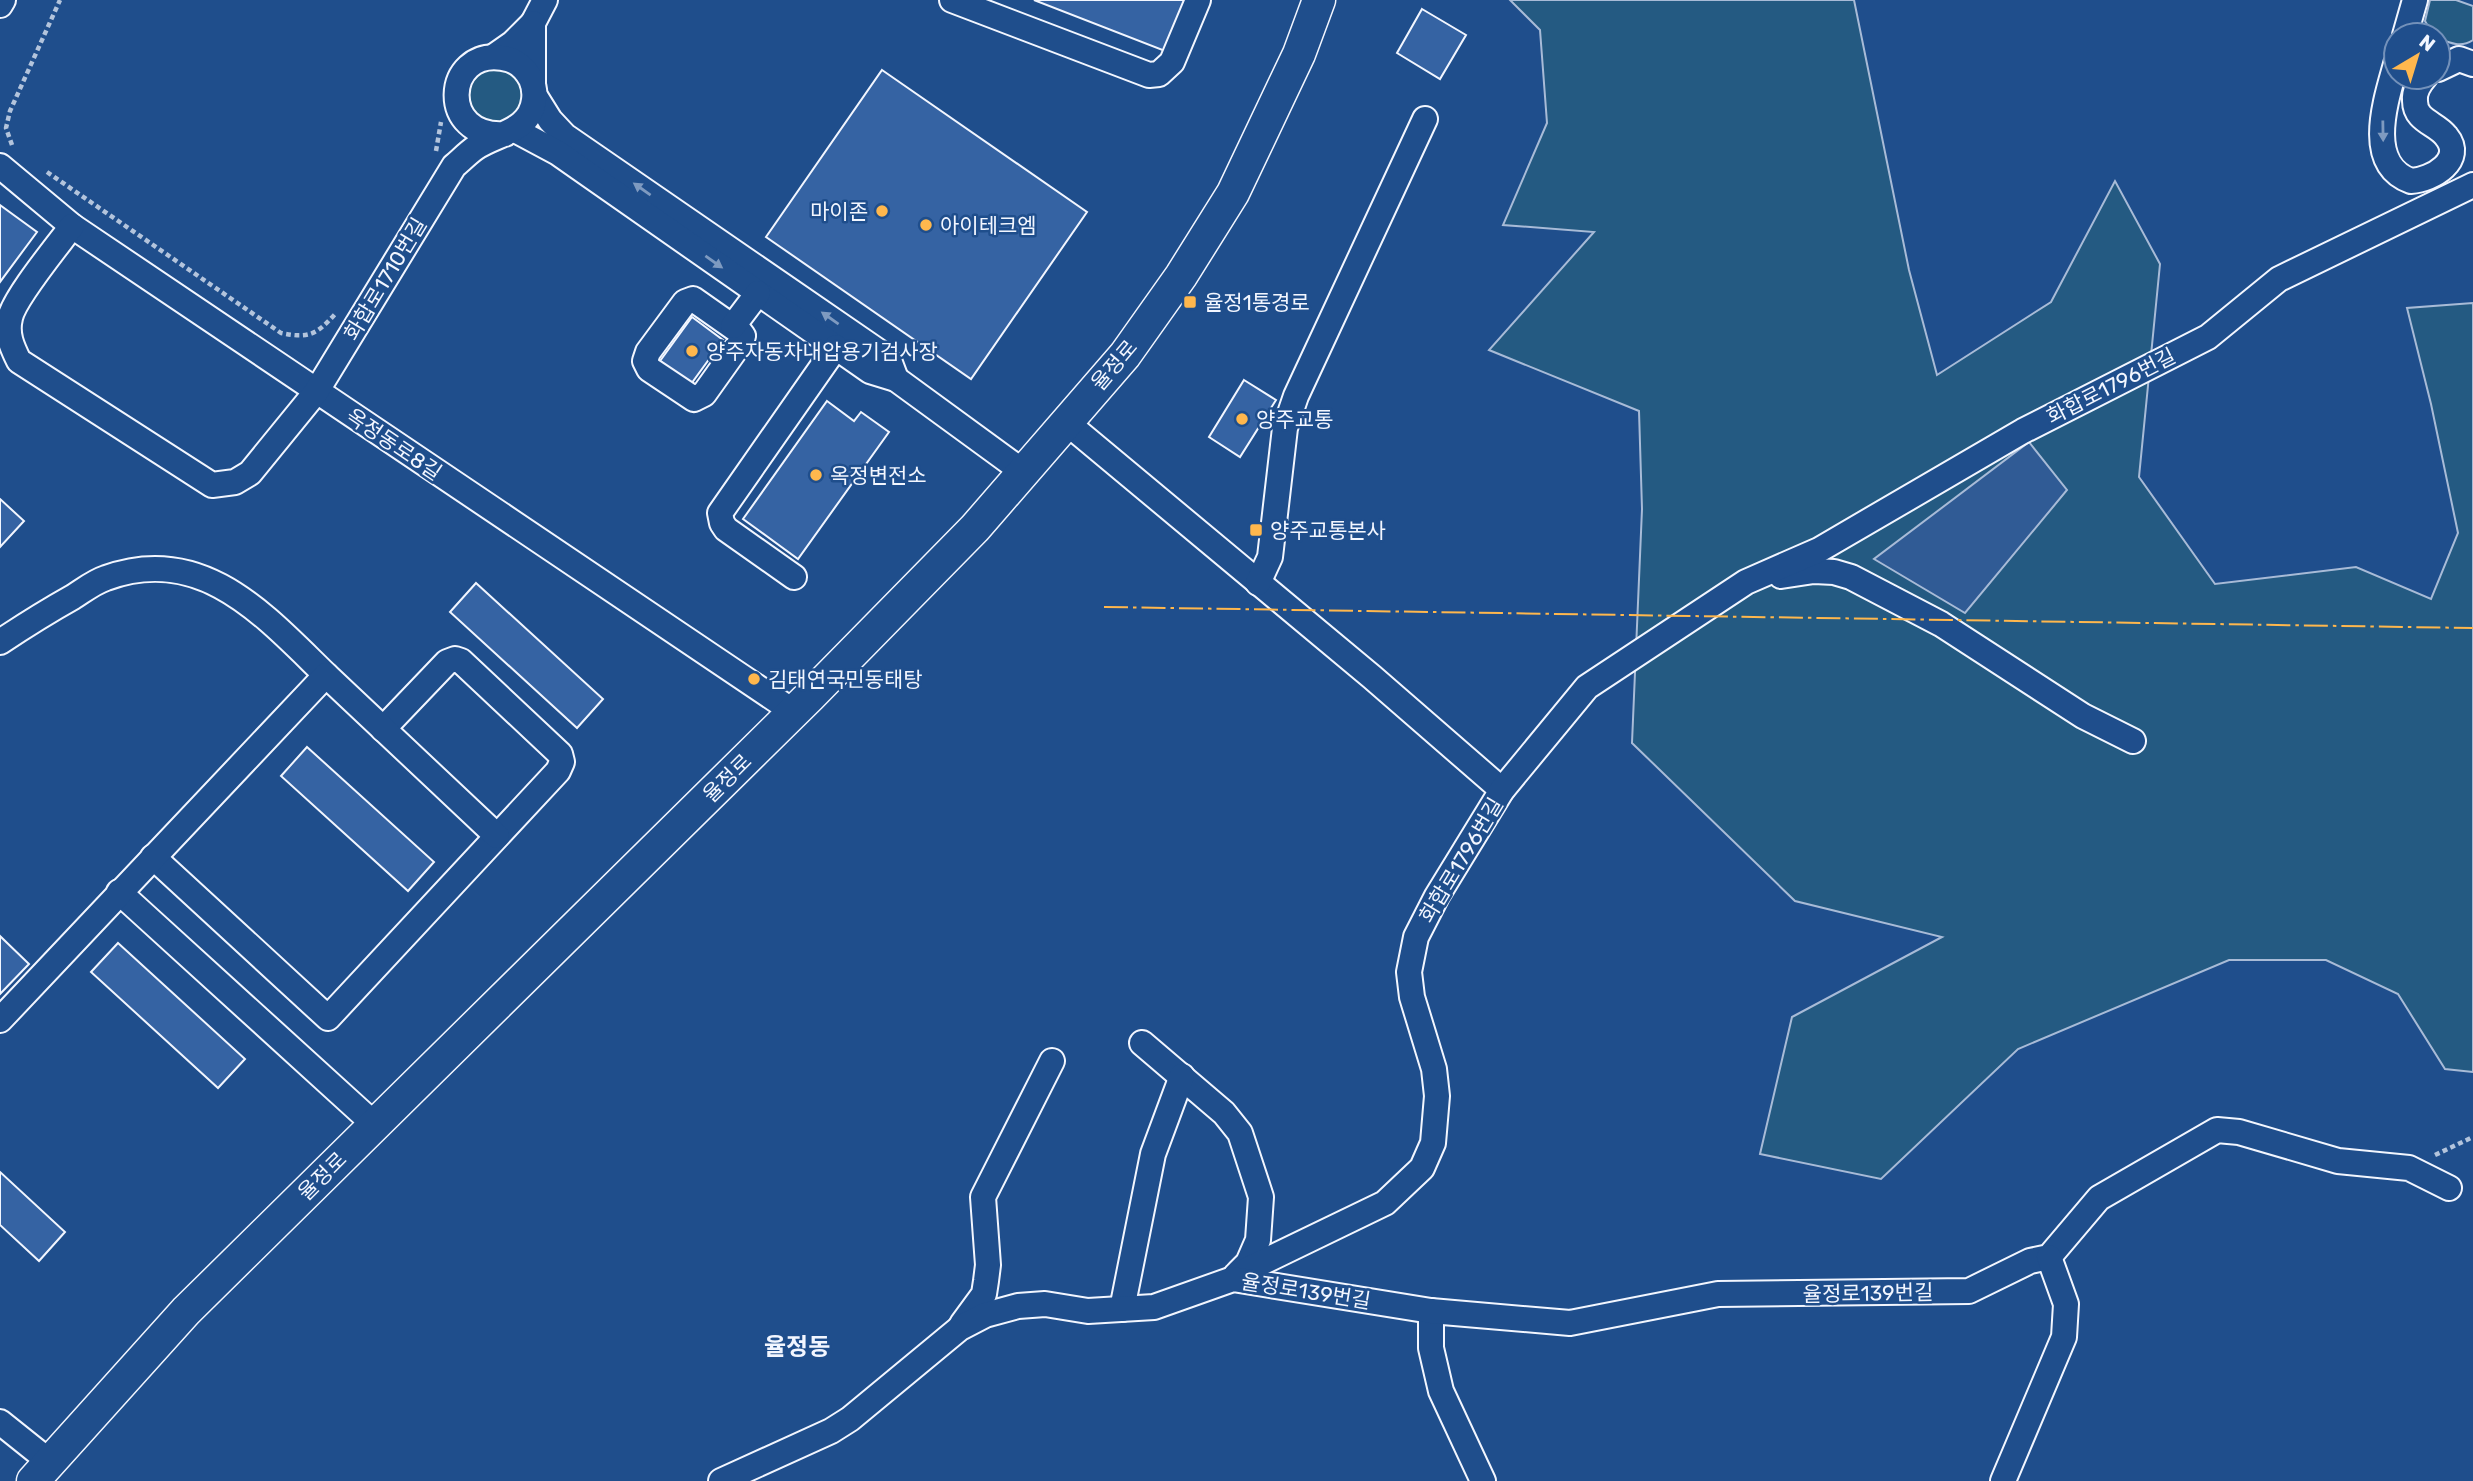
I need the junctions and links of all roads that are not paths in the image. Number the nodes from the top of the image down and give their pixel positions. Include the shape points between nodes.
1 (3, 0) edge
2 (545, 0) edge
3 (952, 0) edge
4 (1198, 0) edge
5 (1319, 0) edge
6 (2414, 1) edge
7 (0, 5) edge
8 (2408, 21) edge
9 (533, 23) junction
10 (493, 57) junction
11 (534, 90) junction
12 (2388, 91) edge
13 (2416, 91) edge
14 (451, 116) junction
15 (1425, 119) dead end
16 (510, 132) junction
17 (8, 158) edge
18 (445, 161) junction
19 (2473, 186) edge
20 (72, 226) junction
21 (758, 293) junction
22 (733, 326) dead end
23 (836, 347) junction
24 (896, 379) junction
25 (316, 392) junction
26 (1066, 422) junction
27 (1022, 471) junction
28 (794, 577) dead end
29 (1746, 582) junction
30 (1258, 583) junction
31 (0, 642) edge
32 (326, 675) junction
33 (794, 712) junction
34 (383, 729) junction
35 (2133, 741) dead end
36 (1502, 790) junction
37 (497, 836) junction
38 (153, 857) junction
39 (119, 892) junction
40 (0, 1020) edge
41 (1142, 1042) dead end
42 (1052, 1061) dead end
43 (1182, 1076) junction
44 (374, 1124) junction
45 (2449, 1188) dead end
46 (2049, 1256) junction
47 (1233, 1277) junction
48 (1122, 1309) junction
49 (1431, 1311) junction
50 (960, 1328) junction
51 (0, 1422) edge
52 (41, 1471) edge
53 (721, 1481) edge
54 (1483, 1481) edge
55 (2003, 1481) edge

1 - 7 street
2 - 9 street
3 - 4 street via 1149,75 1159,74 1172,62
5 - 26 main road, 율정로 via 1299,54 1233,193 1125,355
6 - 8 street
9 - 10 street
9 - 11 street
10 - 11 street via 517,63 527,72
10 - 14 street via 469,66 461,77
11 - 16 street via 527,120
24 -> 11 street via 879,352 565,136
12 -> 13 street via 2382,124 2385,157 2389,167 2411,181 2437,174 2451,154 2446,136 2416,109
14 - 16 street via 480,132
14 - 18 street
15 - 30 street via 1296,396 1285,428 1270,557
16 - 18 street
16 -> 21 street via 558,153
17 - 20 street, 옥정동로8길
18 - 25 street, 화합로1710번길
19 - 29 street, 화합로1796번길 via 2279,279 2208,337 2023,431 1819,550
20 - 25 street, 옥정동로8길
20 - 25 street, 화합로1710번길 via 10,318 10,343 19,361 212,485 234,482 250,473
21 - 22 street
21 - 23 street
23 - 24 street via 870,371
23 - 28 street via 720,513 726,529
24 - 27 street
25 - 33 street, 옥정동로8길
26 - 27 main road, 율정로
26 - 30 street, 화합로1796번길
27 - 33 main road, 율정로 via 975,528
29 - 35 street, 화합로1796번길 via 1814,571 1851,577 1941,624 2084,716
29 - 36 street, 화합로1796번길 via 1587,687
30 - 36 street, 화합로1796번길
31 - 32 street via 103,579 133,570 173,570 202,576 261,613
32 - 34 street
32 - 38 street
33 - 44 main road, 율정로
34 - 37 street
34 - 37 street via 447,662 461,661 562,758 561,766
36 - 47 street, 화합로1796번길 via 1416,937 1409,972 1412,997 1434,1069 1437,1096 1433,1143 1422,1168 1385,1203
37 - 38 street via 328,1018
38 - 39 street
39 - 40 street
39 - 44 street
41 - 43 street, 율정로139번길
42 - 50 street, 율정로139번길 via 983,1197 988,1265 984,1294
43 - 47 street, 율정로139번길 via 1236,1125 1258,1183 1258,1240 1248,1263
43 - 48 street via 1153,1154
44 - 52 main road, 율정로 via 187,1311
45 - 46 street, 율정로139번길 via 2409,1168 2338,1161 2239,1132 2217,1130 2099,1198
46 - 49 street, 율정로139번길 via 1969,1292 1718,1294 1570,1323
46 - 55 street via 2066,1304 2064,1336
47 - 48 street, 율정로139번길 via 1154,1307
47 - 49 street, 율정로139번길
48 - 50 street, 율정로139번길 via 1018,1306
49 - 54 street via 1432,1348 1441,1391
50 - 53 street, 율정로139번길 via 850,1419
51 - 52 street

